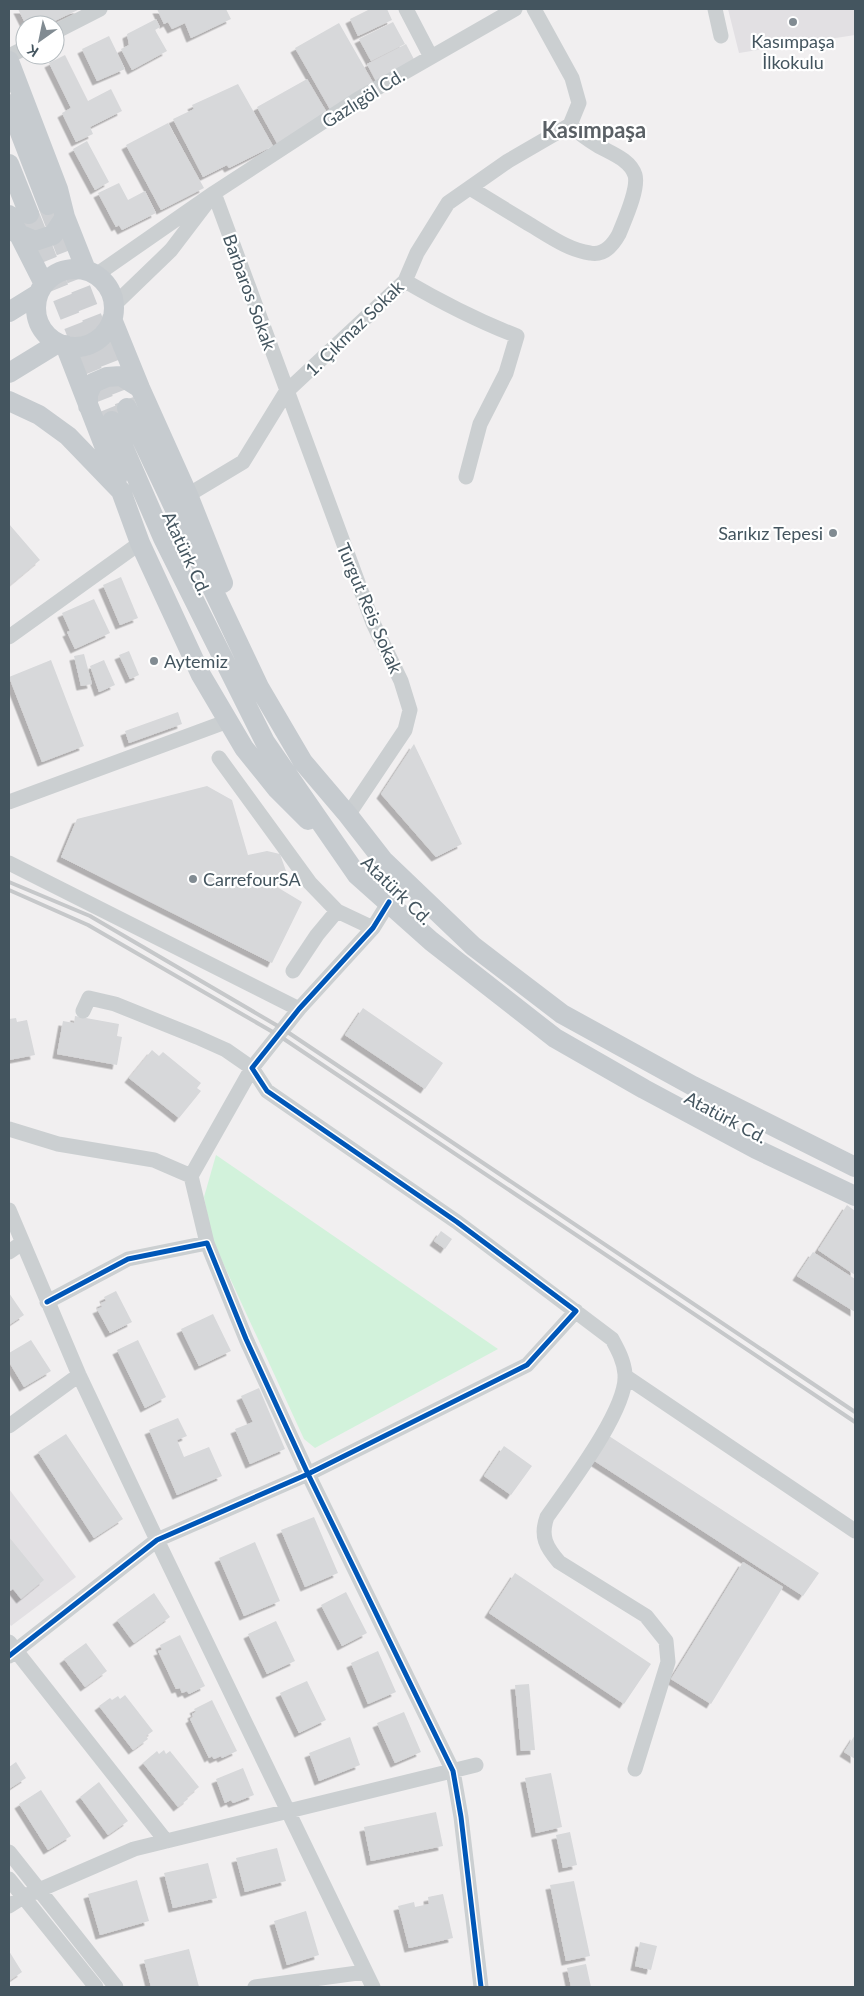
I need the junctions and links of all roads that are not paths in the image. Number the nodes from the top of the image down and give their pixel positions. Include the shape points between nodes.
1 (100, 9) edge
2 (406, 9) edge
3 (514, 9) edge
4 (534, 9) edge
5 (715, 9) edge
6 (65, 27) edge
7 (721, 36) dead end
8 (431, 57) junction
9 (9, 61) edge
10 (9, 104) edge
11 (570, 125) junction
12 (9, 164) edge
13 (470, 188) junction
14 (214, 193) junction
15 (48, 205) tunnel mouth
16 (29, 214) tunnel mouth
17 (65, 217) junction
18 (13, 224) edge
19 (91, 273) junction
20 (405, 281) junction
21 (41, 289) junction
22 (9, 312) edge
23 (113, 312) junction
24 (62, 344) junction
25 (9, 374) edge
26 (140, 388) junction
27 (286, 392) junction
28 (9, 401) edge
29 (88, 406) junction
30 (127, 408) tunnel mouth
31 (112, 421) tunnel mouth
32 (466, 477) dead end
33 (121, 491) junction
34 (188, 495) junction
35 (140, 544) junction
36 (9, 637) edge
37 (228, 721) junction
38 (219, 758) dead end
39 (9, 802) edge
40 (348, 815) junction
41 (340, 850) junction
42 (9, 863) edge
43 (388, 902) junction
44 (337, 911) junction
45 (373, 928) junction
46 (293, 971) dead end
47 (299, 1009) junction
48 (83, 1012) dead end
49 (252, 1068) junction
50 (9, 1129) edge
51 (855, 1167) edge
52 (191, 1176) junction
53 (855, 1196) edge
54 (9, 1210) edge
55 (22, 1243) junction
56 (207, 1243) junction
57 (9, 1252) edge
58 (47, 1302) junction
59 (576, 1311) junction
60 (79, 1375) junction
61 (625, 1376) junction
62 (9, 1426) edge
63 (308, 1474) junction
64 (855, 1531) edge
65 (157, 1540) junction
66 (11, 1652) edge
67 (476, 1765) dead end
68 (636, 1769) dead end
69 (452, 1771) junction
70 (288, 1812) junction
71 (166, 1841) junction
72 (9, 1852) edge
73 (9, 1879) edge
74 (39, 1890) junction
75 (23, 1897) junction
76 (9, 1906) edge
77 (365, 1972) junction
78 (96, 1987) edge
79 (116, 1987) edge
80 (255, 1987) edge
81 (373, 1987) edge
82 (481, 1987) edge

1 - 6 street
2 - 8 street
3 - 8 street, Gazlıgöl Cd.
4 - 11 street via 572,78 579,103
5 - 7 street
8 - 14 street, Gazlıgöl Cd. via 358,99
9 - 17 main road via 58,189
10 - 15 main road
11 - 13 street, 1. Çıkmaz Sokak via 508,161
11 - 13 street via 618,156 635,175 626,216 609,248 598,254 556,241
12 - 16 main road
13 - 20 street, 1. Çıkmaz Sokak via 448,203 417,253
14 - 19 street, Gazlıgöl Cd.
14 - 23 street, Gazlıgöl Cd. via 171,250
14 - 27 street, Barbaros Sokak
17 - 18 main road via 52,235 35,241
17 - 19 main road
18 - 21 main road
19 - 21 main road via 74,269 62,271 52,276
19 - 23 main road via 108,288
20 - 27 street, 1. Çıkmaz Sokak
20 - 32 street via 454,308 517,336 506,373 480,424
21 - 22 main road
21 - 24 main road via 36,306 41,328 48,337
23 - 24 main road via 102,336 92,343 81,347
23 - 26 main road
24 - 25 main road
24 - 29 main road
26 - 29 main road via 121,376 107,377 93,383 88,394
26 - 34 main road
27 - 34 street, 1. Çıkmaz Sokak via 243,462
27 - 40 street, Turgut Reis Sokak via 372,623 401,681 410,710 406,730
28 - 33 main road via 39,415 68,436
29 - 33 main road
30 - 40 main road, Atatürk Cd. via 259,687 303,762
31 - 41 main road, Atatürk Cd. via 163,538 265,742
33 - 35 main road
34 - 40 main road via 248,646
35 - 36 street
35 - 37 main road via 201,675
37 - 39 street
37 - 41 main road via 244,748 277,789
38 - 44 street via 286,853
40 - 51 main road, Atatürk Cd. via 383,860 473,946 562,1014 693,1086
41 - 43 main road, Atatürk Cd. via 358,875
42 - 47 street
43 - 45 street
43 - 53 main road, Atatürk Cd. via 431,941 555,1038 756,1149
44 - 45 street
44 - 46 street
45 - 47 street
47 - 49 street
48 - 49 street via 89,998 115,1004 226,1050
49 - 52 street
49 - 59 street via 267,1091 457,1222
50 - 52 street via 58,1144 154,1160
52 - 56 street
54 - 55 street
55 - 57 street
55 - 58 street
56 - 58 street via 128,1259
56 - 63 street via 246,1339
58 - 60 street
59 - 61 street via 612,1339 622,1357
59 - 63 street via 527,1365
60 - 62 street
60 - 65 street
61 - 64 street
61 - 68 street via 622,1395 614,1412 595,1447 547,1517 543,1536 548,1550 559,1562 646,1616 666,1641 668,1662
63 - 65 street
63 - 69 street
65 - 66 street
65 - 70 street
66 - 71 street
67 - 69 street
69 - 70 street
69 - 82 street via 461,1817
70 - 71 street
70 - 77 street
71 - 74 street via 134,1849
72 - 74 street
73 - 75 street
74 - 75 street
74 - 79 street
75 - 76 street
75 - 78 street
77 - 80 street
77 - 81 street

